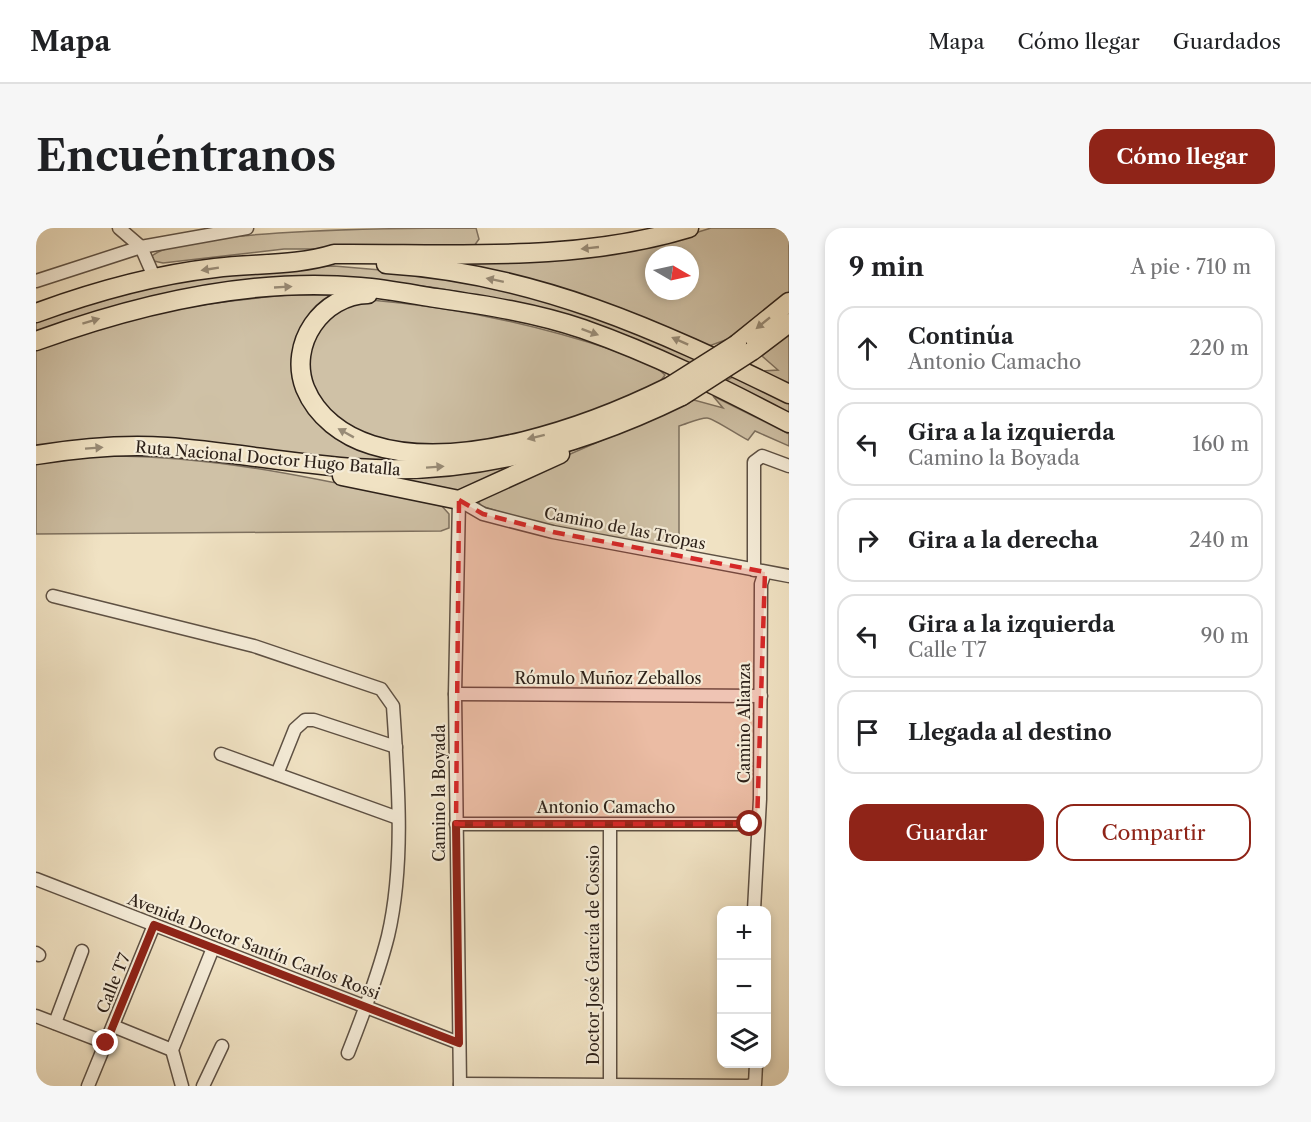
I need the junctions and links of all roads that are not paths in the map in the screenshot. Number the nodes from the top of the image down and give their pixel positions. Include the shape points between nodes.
1 (119, 228) edge
2 (247, 228) edge
3 (689, 228) edge
4 (141, 247) junction
5 (310, 261) junction
6 (155, 279) junction
7 (36, 280) edge
8 (399, 293) junction
9 (789, 302) edge
10 (36, 313) edge
11 (789, 323) edge
12 (36, 341) edge
13 (745, 348) junction
14 (675, 391) junction
15 (789, 394) edge
16 (789, 423) edge
17 (592, 435) junction
18 (36, 455) edge
19 (303, 463) junction
20 (789, 466) edge
21 (459, 500) junction
22 (759, 571) junction
23 (789, 576) edge
24 (53, 596) dead end
25 (455, 694) junction
26 (761, 696) junction
27 (396, 747) junction
28 (221, 754) dead end
29 (277, 774) junction
30 (398, 818) junction
31 (456, 824) junction
32 (757, 824) junction
33 (609, 825) junction
34 (36, 879) edge
35 (754, 906) edge
36 (154, 925) junction
37 (213, 948) junction
38 (82, 951) dead end
39 (366, 1008) junction
40 (36, 1016) edge
41 (55, 1023) junction
42 (113, 1026) junction
43 (106, 1043) junction
44 (459, 1043) junction
45 (222, 1046) dead end
46 (172, 1050) junction
47 (348, 1053) dead end
48 (756, 1068) edge
49 (460, 1085) edge
50 (514, 1085) edge
51 (603, 1085) edge
52 (88, 1086) edge
53 (182, 1086) edge
54 (203, 1086) edge

1 - 4 street
2 - 4 street
3 -> 5 highway via 620,244 570,250 334,254
4 - 6 street
4 - 7 street
5 -> 6 highway via 213,268
15 -> 5 highway via 654,329 554,294 438,269
6 - 10 highway
12 -> 8 highway via 108,316 208,294 329,286
14 -> 8 highway via 592,422 498,446 430,453 372,445 340,430 316,407 302,375 302,352 313,324 327,308 355,296
8 -> 16 highway via 534,315 581,329 664,361
9 -> 13 highway
11 - 13 highway, Ruta Nacional Doctor Hugo Batalla
13 - 14 highway, Ruta Nacional Doctor Hugo Batalla, bridge
14 - 17 highway, Ruta Nacional Doctor Hugo Batalla
19 -> 17 highway, Ruta Nacional Doctor Hugo Batalla via 376,469 441,467 489,462
17 - 21 highway
18 -> 19 highway, Ruta Nacional Doctor Hugo Batalla via 88,448 164,447
19 - 21 highway via 321,472
20 - 22 street, Camino Alianza via 762,456 754,462
21 - 22 street, Camino de las Tropas via 483,514 553,532
21 - 25 street, Camino la Boyada
22 - 23 street, Camino de las Tropas
22 - 26 street, Camino Alianza
24 - 27 street via 254,646 381,689 393,706
25 - 26 street, Rómulo Muñoz Zeballos
25 - 31 street, Camino la Boyada
26 - 32 street, Camino Alianza
27 - 29 street via 305,720 295,729
27 - 30 street
28 - 29 street
29 - 30 street
30 - 39 street via 392,913
31 - 33 street, Antonio Camacho
31 - 44 street, Camino la Boyada
32 - 33 street, Antonio Camacho
32 - 35 street, Camino Alianza
33 - 51 street, Doctor José García de Cossio
34 - 36 street, Avenida Doctor Santín Carlos Rossi
36 - 37 street, Avenida Doctor Santín Carlos Rossi
36 - 42 street, Calle T7
37 - 39 street, Avenida Doctor Santín Carlos Rossi
37 - 46 street
38 - 41 street
39 - 44 street, Avenida Doctor Santín Carlos Rossi
39 - 47 street
40 - 41 street
41 - 43 street
42 - 43 street, Calle T7
42 - 46 street
43 - 52 street, Calle T7
44 - 49 street, Camino la Boyada
45 - 54 street
46 - 53 street
48 - 51 street via 755,1084
49 - 50 street
50 - 51 street

